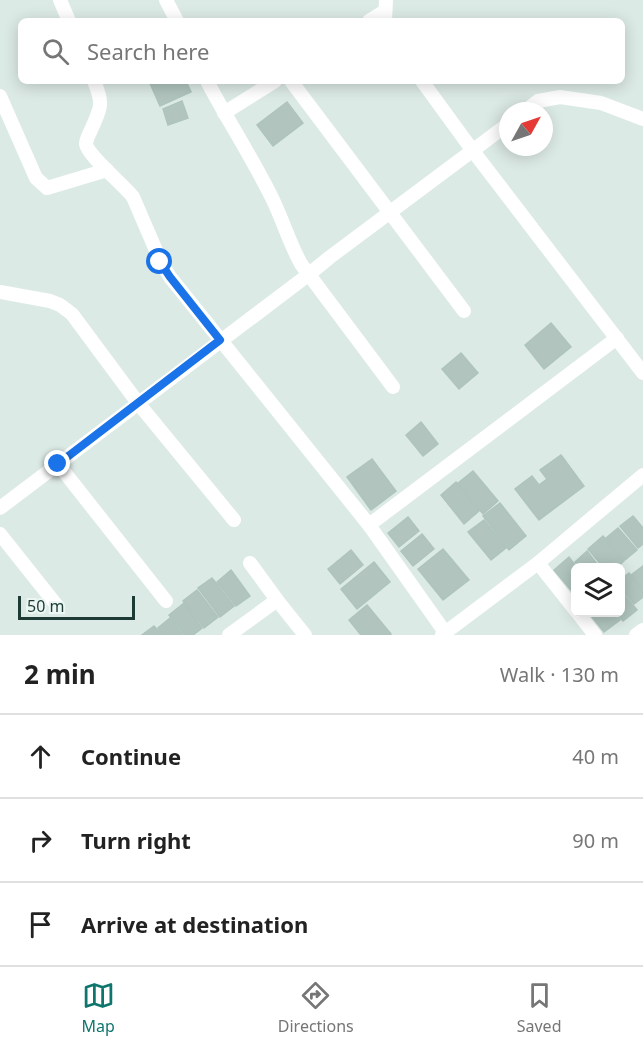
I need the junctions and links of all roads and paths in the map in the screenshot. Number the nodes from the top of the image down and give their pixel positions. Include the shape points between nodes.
1 (60, 0) edge
2 (166, 0) edge
3 (68, 18) edge
4 (175, 18) edge
5 (95, 84) edge
6 (209, 84) edge
7 (270, 84) edge
8 (293, 84) edge
9 (424, 84) edge
10 (0, 96) edge
11 (537, 102) edge
12 (224, 113) junction
13 (643, 119) edge
14 (499, 131) edge
15 (473, 151) junction
16 (107, 170) junction
17 (390, 212) junction
18 (308, 274) junction
19 (0, 292) edge
20 (464, 311) dead end
21 (616, 338) junction
22 (220, 340) junction
23 (643, 373) edge
24 (393, 387) dead end
25 (138, 403) junction
26 (58, 464) junction
27 (643, 475) edge
28 (0, 508) edge
29 (234, 520) dead end
30 (369, 525) junction
31 (0, 534) edge
32 (538, 562) junction
33 (250, 564) dead end
34 (277, 600) junction
35 (166, 601) dead end
36 (571, 605) edge
37 (58, 607) dead end
38 (581, 617) edge
39 (643, 630) edge
40 (444, 634) edge
41 (229, 635) edge
42 (305, 635) edge
43 (595, 635) edge
44 (636, 635) edge

1 - 3 street
2 - 4 street
5 - 16 street via 101,102 86,144
6 - 12 street
7 - 12 street
8 - 17 street
9 - 15 street
10 - 16 street via 36,178 47,188
11 - 13 street via 560,97 601,103
12 - 18 street via 274,202 295,254
14 - 15 street
15 - 17 street
15 - 21 street
16 - 22 street via 133,197 160,262
17 - 18 street
17 - 20 street
18 - 22 street
18 - 24 street
19 - 25 street via 50,301 72,314
21 - 23 street
21 - 30 street
22 - 25 street
22 - 30 street
25 - 26 street
25 - 29 street
26 - 28 street
26 - 35 street
27 - 32 street
30 - 40 street
31 - 37 street
32 - 36 street
32 - 40 street
33 - 34 street
34 - 41 street
34 - 42 street
38 - 43 street
39 - 44 street

